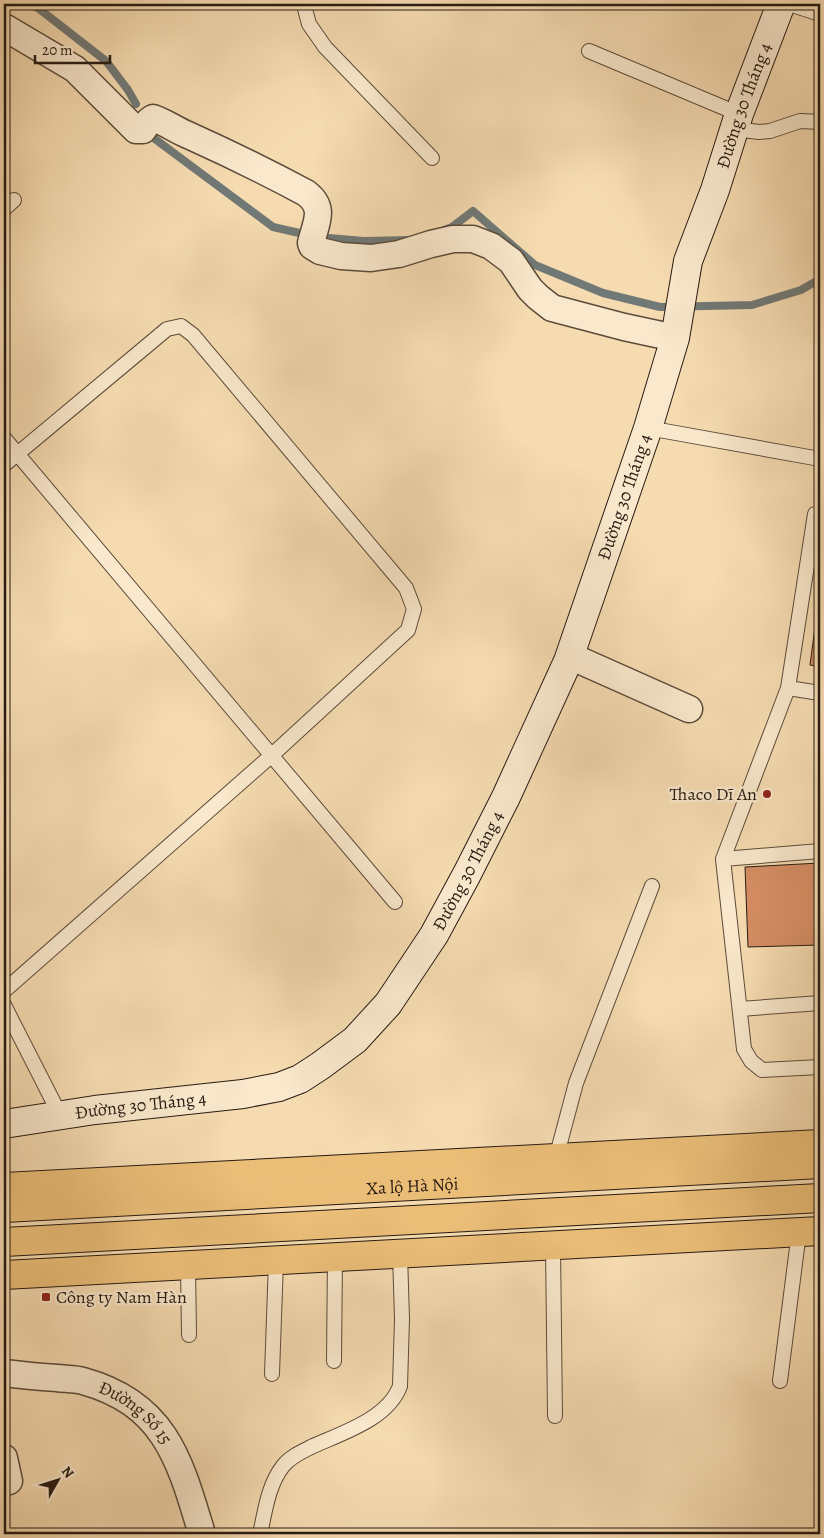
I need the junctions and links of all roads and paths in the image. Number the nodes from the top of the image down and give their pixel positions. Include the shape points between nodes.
1 (307, 4) edge
2 (781, 4) edge
3 (789, 4) edge
4 (820, 14) edge
5 (4, 27) edge
6 (589, 51) dead end
7 (737, 121) junction
8 (820, 122) edge
9 (432, 158) dead end
10 (14, 200) dead end
11 (4, 210) edge
12 (676, 333) junction
13 (648, 428) junction
14 (4, 438) edge
15 (17, 454) junction
16 (820, 459) edge
17 (4, 465) edge
18 (815, 514) dead end
19 (570, 656) junction
20 (788, 688) junction
21 (820, 693) edge
22 (689, 709) dead end
23 (272, 755) junction
24 (820, 850) edge
25 (723, 860) junction
26 (652, 886) dead end
27 (395, 902) dead end
28 (4, 992) edge
29 (820, 1003) edge
30 (4, 1005) edge
31 (740, 1009) junction
32 (820, 1067) edge
33 (60, 1115) junction
34 (4, 1124) edge
35 (820, 1144) edge
36 (556, 1158) junction
37 (820, 1164) edge
38 (4, 1187) edge
39 (820, 1198) edge
40 (4, 1208) edge
41 (810, 1232) edge
42 (88, 1237) junction
43 (46, 1240) junction
44 (4, 1242) edge
45 (553, 1246) junction
46 (400, 1254) junction
47 (335, 1257) junction
48 (276, 1260) junction
49 (188, 1265) junction
50 (88, 1270) junction
51 (48, 1272) junction
52 (4, 1275) edge
53 (189, 1335) dead end
54 (334, 1361) dead end
55 (4, 1373) edge
56 (272, 1374) dead end
57 (780, 1381) dead end
58 (555, 1416) dead end
59 (202, 1534) edge
60 (260, 1534) edge

1 - 9 lane via 309,24 325,47
2 - 7 street, Đường 30 Tháng 4
3 - 4 lane
5 - 12 street via 75,69 136,130 143,130 153,118 160,120 306,193 318,206 313,236 315,249 342,256 371,258 453,239 473,239 491,246 511,261 530,289 552,308 624,327
6 - 7 lane
7 - 8 lane via 759,132 770,132 800,121
7 - 12 street, Đường 30 Tháng 4 via 688,261
10 - 11 lane
12 - 13 street, Đường 30 Tháng 4
13 - 16 lane
13 - 19 street, Đường 30 Tháng 4
14 - 15 lane
15 - 17 lane
15 - 23 lane
15 - 23 lane via 167,329 181,326 193,335 406,588 414,610 408,630
18 - 20 lane
19 - 22 street
19 - 33 street, Đường 30 Tháng 4 via 506,798 434,935 388,1004 355,1040 300,1079 279,1087
20 - 21 lane
20 - 25 lane
23 - 27 lane
23 - 28 lane
24 - 25 lane
25 - 31 lane
26 - 36 lane via 576,1083
29 - 31 lane
30 - 33 lane
31 - 32 lane via 744,1049 762,1070
33 - 34 street, Đường 30 Tháng 4
35 - 36 highway, Xa lộ Hà Nội
36 - 38 highway, Xa lộ Hà Nội
37 - 40 highway, Xa lộ Hà Nội
39 - 42 highway, Xa lộ Hà Nội
41 - 45 highway
41 - 57 lane
42 - 43 highway, Xa lộ Hà Nội
42 - 50 highway
43 - 44 highway, Xa lộ Hà Nội
43 - 51 highway
45 - 46 highway
45 - 58 lane
46 - 47 highway
46 - 60 lane via 402,1319 400,1386 396,1396 373,1418 289,1459 277,1474
47 - 48 highway
47 - 54 lane
48 - 49 highway
48 - 56 lane
49 - 50 highway
49 - 53 lane
50 - 51 highway
51 - 52 highway
55 - 59 street, Đường Số 15 via 82,1381 135,1404 151,1419 175,1453

